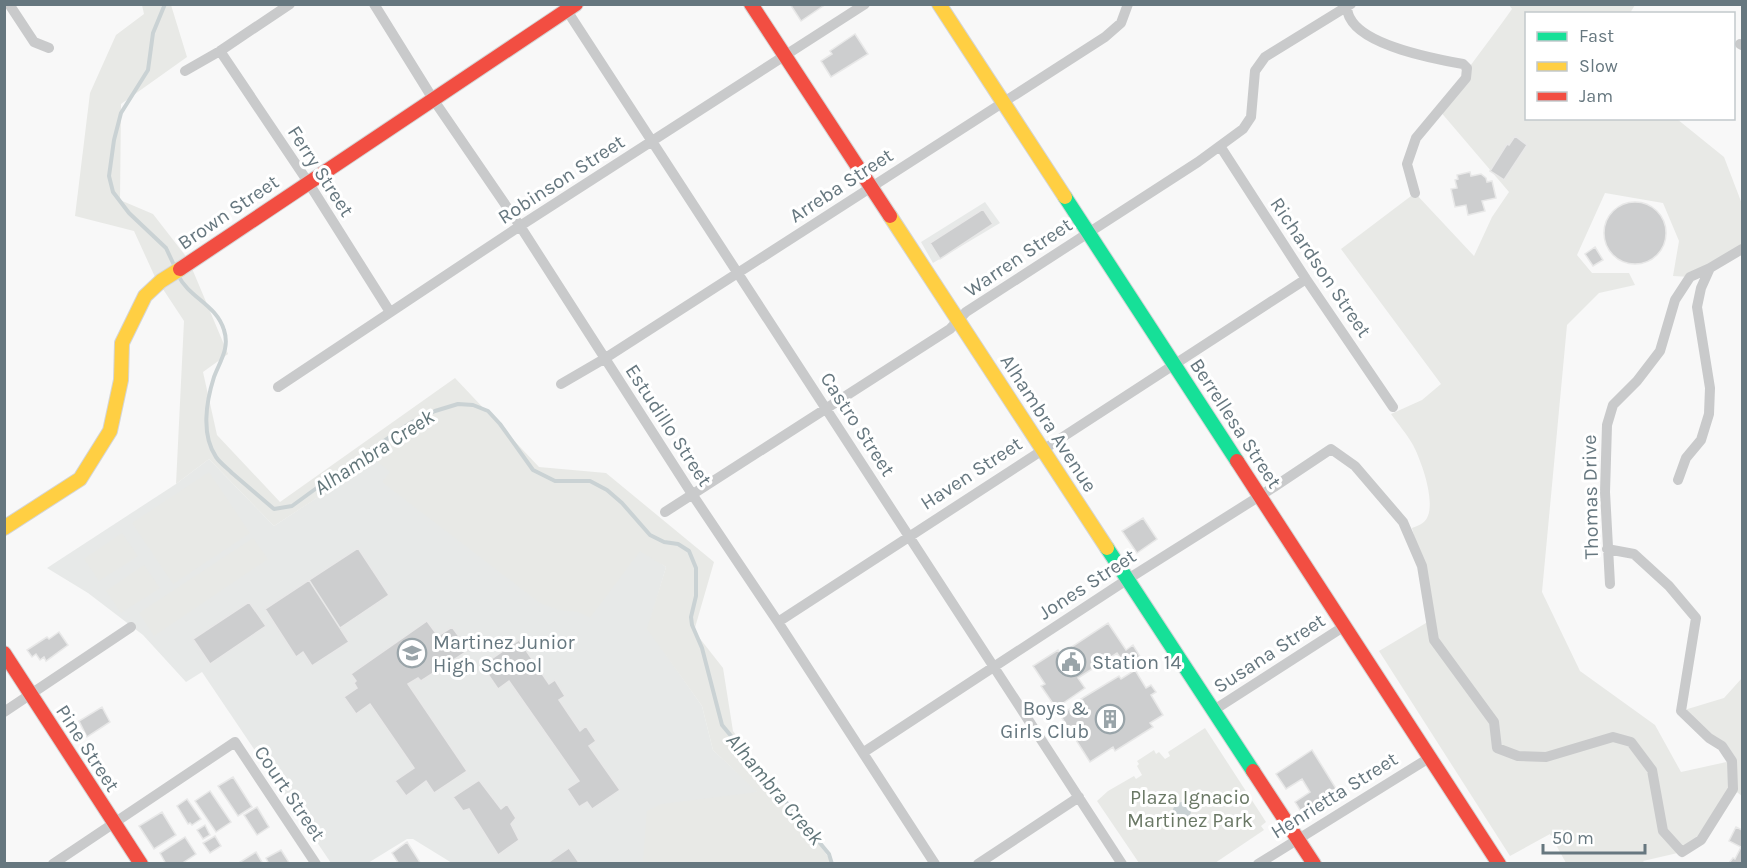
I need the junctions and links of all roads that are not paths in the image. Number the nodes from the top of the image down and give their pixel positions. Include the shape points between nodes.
1 (9, 4) edge
2 (290, 4) edge
3 (374, 4) edge
4 (751, 4) edge
5 (866, 4) edge
6 (939, 4) edge
7 (1128, 4) edge
8 (1348, 5) edge
9 (569, 6) edge
10 (49, 48) dead end
11 (220, 51) junction
12 (784, 56) junction
13 (185, 71) dead end
14 (434, 99) junction
15 (1002, 102) junction
16 (651, 142) junction
17 (1220, 146) junction
18 (308, 182) junction
19 (872, 188) junction
20 (1415, 193) dead end
21 (520, 226) junction
22 (1088, 231) junction
23 (1743, 249) edge
24 (1710, 268) junction
25 (738, 273) junction
26 (1306, 279) junction
27 (390, 312) junction
28 (958, 321) junction
29 (604, 359) junction
30 (1174, 363) junction
31 (561, 384) dead end
32 (278, 387) dead end
33 (1393, 407) dead end
34 (827, 409) junction
35 (1043, 448) junction
36 (1678, 480) dead end
37 (692, 494) junction
38 (1261, 496) junction
39 (664, 512) dead end
40 (4, 528) edge
41 (908, 536) junction
42 (1607, 549) junction
43 (1128, 579) junction
44 (1610, 584) dead end
45 (778, 622) junction
46 (130, 627) dead end
47 (1343, 627) junction
48 (4, 653) edge
49 (993, 667) junction
50 (31, 694) junction
51 (1214, 710) junction
52 (4, 712) edge
53 (864, 752) junction
54 (1429, 758) junction
55 (1079, 797) junction
56 (114, 823) junction
57 (1297, 838) junction
58 (53, 864) edge
59 (141, 864) edge
60 (316, 864) edge
61 (935, 864) edge
62 (978, 864) edge
63 (1122, 864) edge
64 (1258, 864) edge
65 (1314, 864) edge
66 (1499, 864) edge

1 - 10 street via 34,42
2 - 11 street
3 - 14 street, Estudillo Street
4 - 12 main road, Alhambra Avenue
5 - 12 street, Robinson Street
6 - 15 main road, Berrellesa Street
7 - 15 street, Arreba Street via 1121,23 1105,37
8 - 17 street, Warren Street via 1266,57 1255,71 1251,117 1243,129
8 - 20 street via 1350,20 1372,38 1467,68 1466,78 1416,138 1407,164
9 - 14 main road, Brown Street
9 - 16 street, Castro Street
11 - 13 street
11 - 18 street, Ferry Street
12 - 16 street, Robinson Street
12 - 19 main road, Alhambra Avenue
14 - 18 main road, Brown Street
14 - 21 street, Estudillo Street
15 - 19 street, Arreba Street
15 - 22 main road, Berrellesa Street
16 - 21 street, Robinson Street
16 - 25 street, Castro Street
17 - 22 street, Warren Street
17 - 26 street, Richardson Street
18 - 27 street, Ferry Street
18 - 40 main road, Brown Street via 188,262 145,296 122,343 121,380 110,430 80,479
19 - 25 street, Arreba Street
19 - 28 main road, Alhambra Avenue
21 - 27 street, Robinson Street
21 - 29 street, Estudillo Street
22 - 28 street, Warren Street
22 - 30 main road, Berrellesa Street
23 - 24 street, Thomas Drive
24 - 36 street via 1697,307 1710,388 1709,414 1701,440 1686,458
24 - 42 street, Thomas Drive via 1690,277 1675,300 1660,351 1614,405 1607,425
25 - 29 street, Arreba Street
25 - 34 street, Castro Street
26 - 30 street, Haven Street
26 - 33 street, Richardson Street
27 - 32 street, Robinson Street
28 - 34 street, Warren Street
28 - 35 main road, Alhambra Avenue
29 - 31 street, Arreba Street
29 - 37 street, Estudillo Street
30 - 35 street, Haven Street
30 - 38 main road, Berrellesa Street
34 - 37 street, Warren Street
34 - 41 street, Castro Street
35 - 41 street, Haven Street
35 - 43 main road, Alhambra Avenue
37 - 39 street, Warren Street
37 - 45 street, Estudillo Street
38 - 42 street, Jones Street via 1331,448 1355,466 1403,522 1422,566 1434,640 1494,722 1497,748 1518,756 1546,757 1613,737 1631,742 1652,770 1664,831 1682,852 1701,840 1728,799 1733,789 1732,761 1722,746 1681,711 1696,618 1634,554
38 - 43 street, Jones Street
38 - 47 main road, Berrellesa Street
41 - 45 street, Haven Street
41 - 49 street, Castro Street
42 - 44 street, Thomas Drive
43 - 49 street, Jones Street
43 - 51 main road, Alhambra Avenue
45 - 53 street, Estudillo Street
46 - 50 street
47 - 51 street, Susana Street
47 - 54 main road, Berrellesa Street
48 - 50 main road, Pine Street
49 - 53 street, Jones Street
49 - 55 street, Castro Street
50 - 52 street
50 - 56 main road, Pine Street
51 - 57 main road, Alhambra Avenue
53 - 61 street, Estudillo Street
54 - 57 street, Henrietta Street
54 - 66 main road, Berrellesa Street
55 - 62 street
55 - 63 street, Castro Street
56 - 58 street
56 - 59 main road, Pine Street
56 - 60 street, Court Street via 235,742
57 - 64 street, Henrietta Street
57 - 65 main road, Alhambra Avenue

